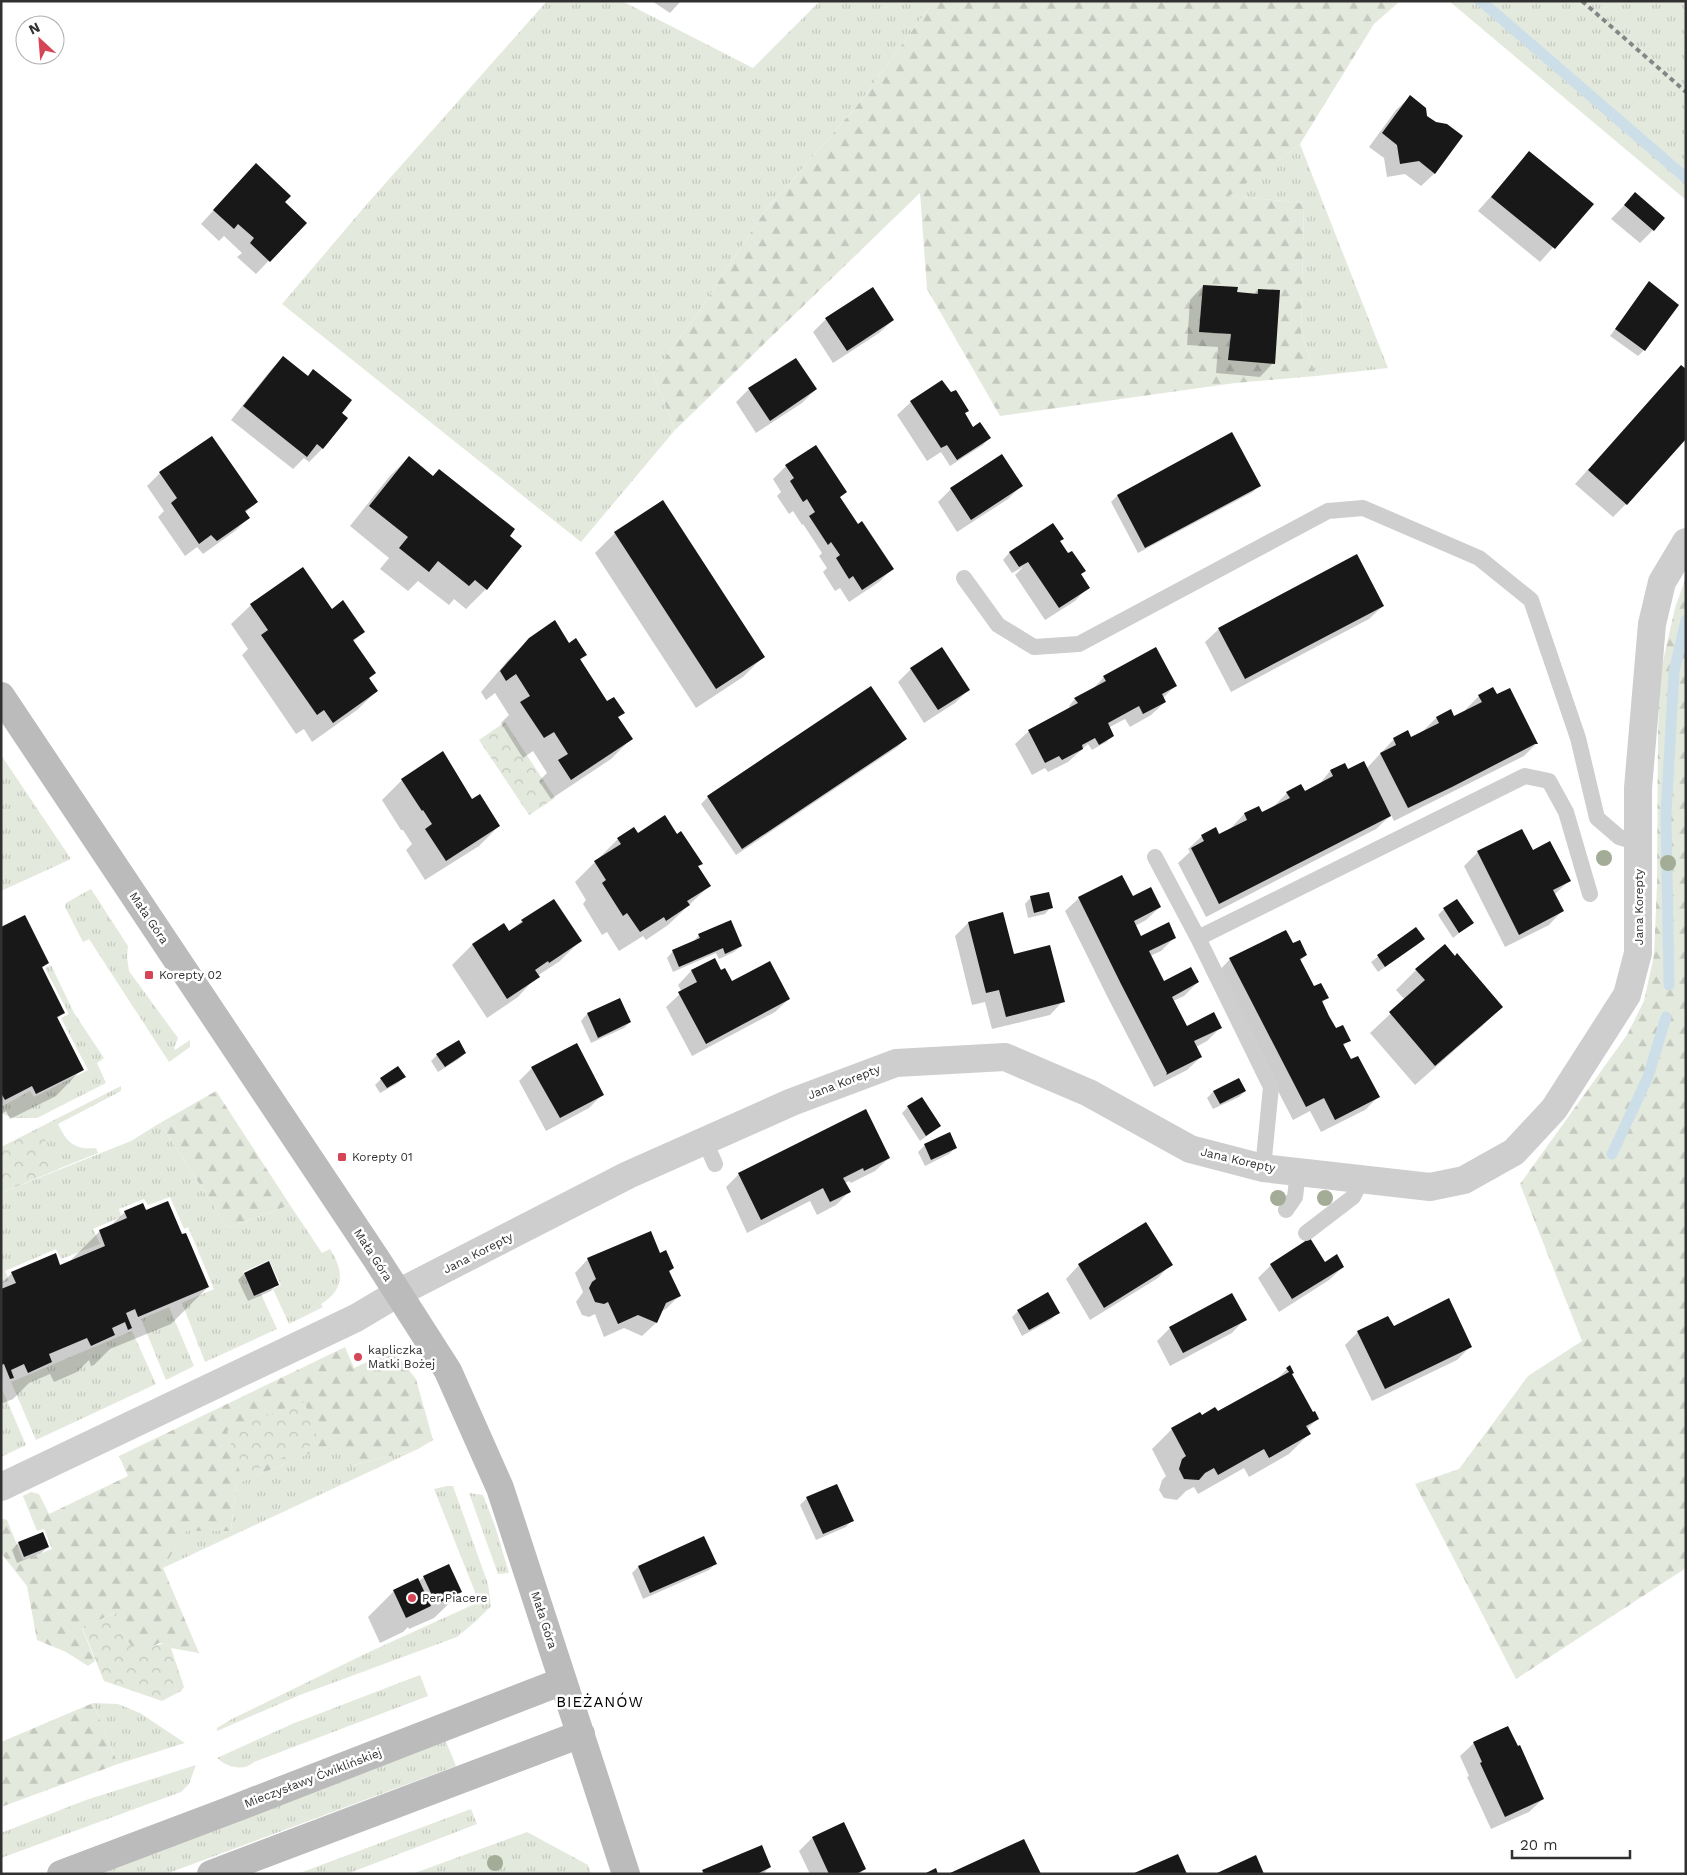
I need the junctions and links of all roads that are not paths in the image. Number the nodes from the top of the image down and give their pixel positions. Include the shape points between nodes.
1 (1686, 542) edge
2 (964, 578) dead end
3 (5, 709) edge
4 (1639, 843) junction
5 (1155, 857) dead end
6 (1590, 894) dead end
7 (1198, 938) junction
8 (1263, 1168) junction
9 (1298, 1172) junction
10 (1362, 1179) junction
11 (1286, 1210) dead end
12 (1306, 1233) dead end
13 (398, 1293) junction
14 (1, 1487) edge
15 (563, 1681) junction
16 (581, 1734) junction
17 (61, 1874) edge
18 (211, 1874) edge
19 (626, 1874) edge

1 - 4 street, Jana Korepty via 1662,582 1652,624 1638,788
2 - 4 lane via 998,625 1034,647 1079,644 1328,512 1363,508 1479,558 1531,600 1578,738 1597,818 1619,836
3 - 13 street, Mała Góra
4 - 10 street, Jana Korepty via 1638,953 1627,995 1554,1109 1514,1152 1464,1180 1430,1187
5 - 7 lane
6 - 7 lane via 1566,812 1549,781 1525,776
7 - 8 lane via 1271,1087
8 - 9 street, Jana Korepty
8 - 13 street, Jana Korepty via 1190,1149 1089,1093 1005,1057 896,1063 792,1102 710,1152 628,1175
9 - 10 street, Jana Korepty
9 - 11 lane via 1295,1197
10 - 12 lane via 1353,1197
13 - 14 street, Jana Korepty via 356,1318
13 - 15 street, Mała Góra via 448,1371 500,1488
15 - 16 street, Mała Góra
15 - 17 street, Mieczysławy Ćwiklińskiej
16 - 18 street
16 - 19 street, Mała Góra

